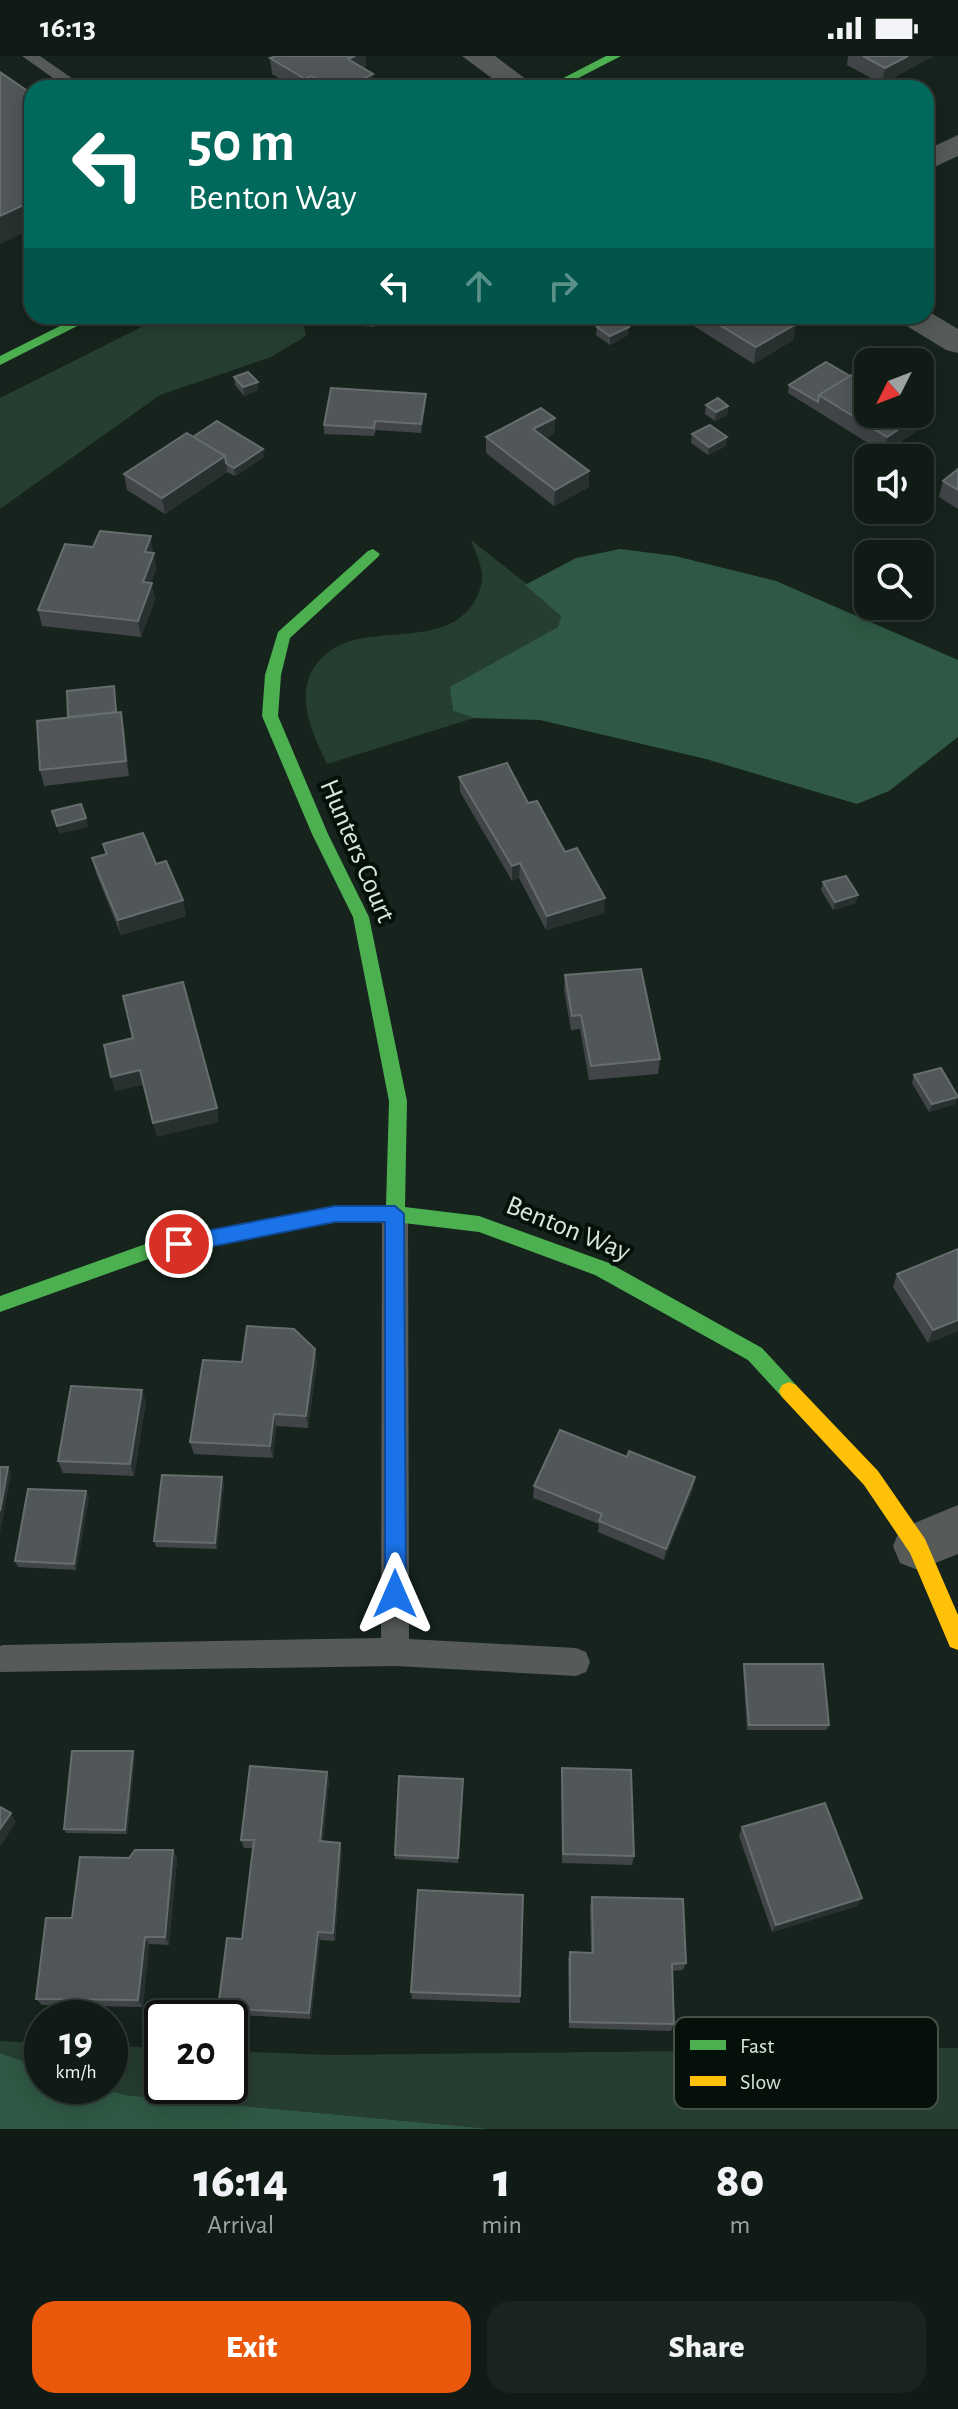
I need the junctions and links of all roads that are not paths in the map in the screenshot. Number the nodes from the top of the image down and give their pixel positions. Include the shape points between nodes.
1 (30, 56) edge
2 (476, 56) edge
3 (615, 56) edge
4 (66, 80) edge
5 (512, 80) edge
6 (566, 80) edge
7 (958, 144) edge
8 (934, 158) edge
9 (74, 324) edge
10 (926, 324) edge
11 (958, 343) edge
12 (0, 361) edge
13 (373, 554) dead end
14 (395, 1214) junction
15 (0, 1304) edge
16 (938, 1537) edge
17 (958, 1640) edge
18 (395, 1652) junction
19 (3, 1659) dead end
20 (576, 1662) dead end

1 - 4 lane
2 - 5 street
3 - 6 street
7 - 8 street
9 - 12 street
10 - 11 street
13 - 14 street, Hunters Court via 283,636 270,716 361,917 398,1101
14 - 15 street, Benton Way via 335,1214 154,1249
14 - 16 street, Benton Way via 479,1224 602,1269 680,1309 755,1354 871,1478
14 - 18 lane
16 - 17 street, Benton Way
18 - 19 lane
18 - 20 lane

